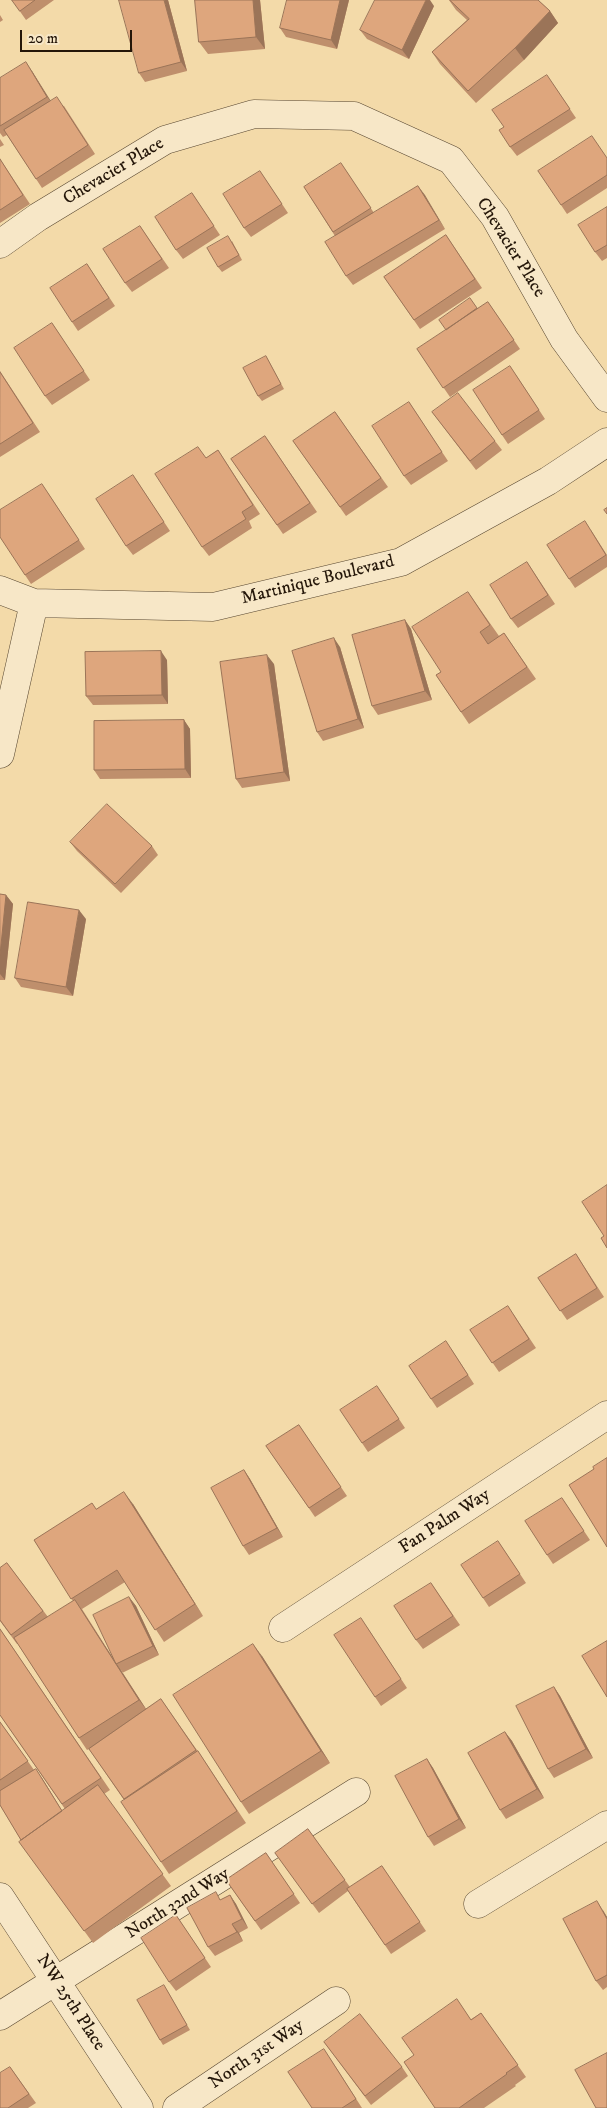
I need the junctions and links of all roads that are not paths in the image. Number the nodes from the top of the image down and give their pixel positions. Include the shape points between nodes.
1 (0, 244) edge
2 (607, 398) edge
3 (607, 442) edge
4 (0, 590) edge
5 (34, 603) junction
6 (0, 754) edge
7 (607, 1415) edge
8 (283, 1628) dead end
9 (356, 1792) dead end
10 (607, 1825) edge
11 (0, 1898) edge
12 (478, 1904) dead end
13 (56, 1981) junction
14 (336, 2001) dead end
15 (0, 2016) edge
16 (139, 2108) edge
17 (177, 2108) edge

1 - 2 street, Chevacier Place via 38,217 165,140 254,114 354,116 451,160 494,217 564,339
3 - 5 street, Martinique Boulevard via 548,481 401,562 213,607
4 - 5 street, Martinique Boulevard
5 - 6 street
7 - 8 street, Fan Palm Way
9 - 13 street, North 32nd Way
10 - 12 street
11 - 13 street, NW 25th Place
13 - 15 street, North 32nd Way
13 - 16 street, NW 25th Place
14 - 17 street, North 31st Way

